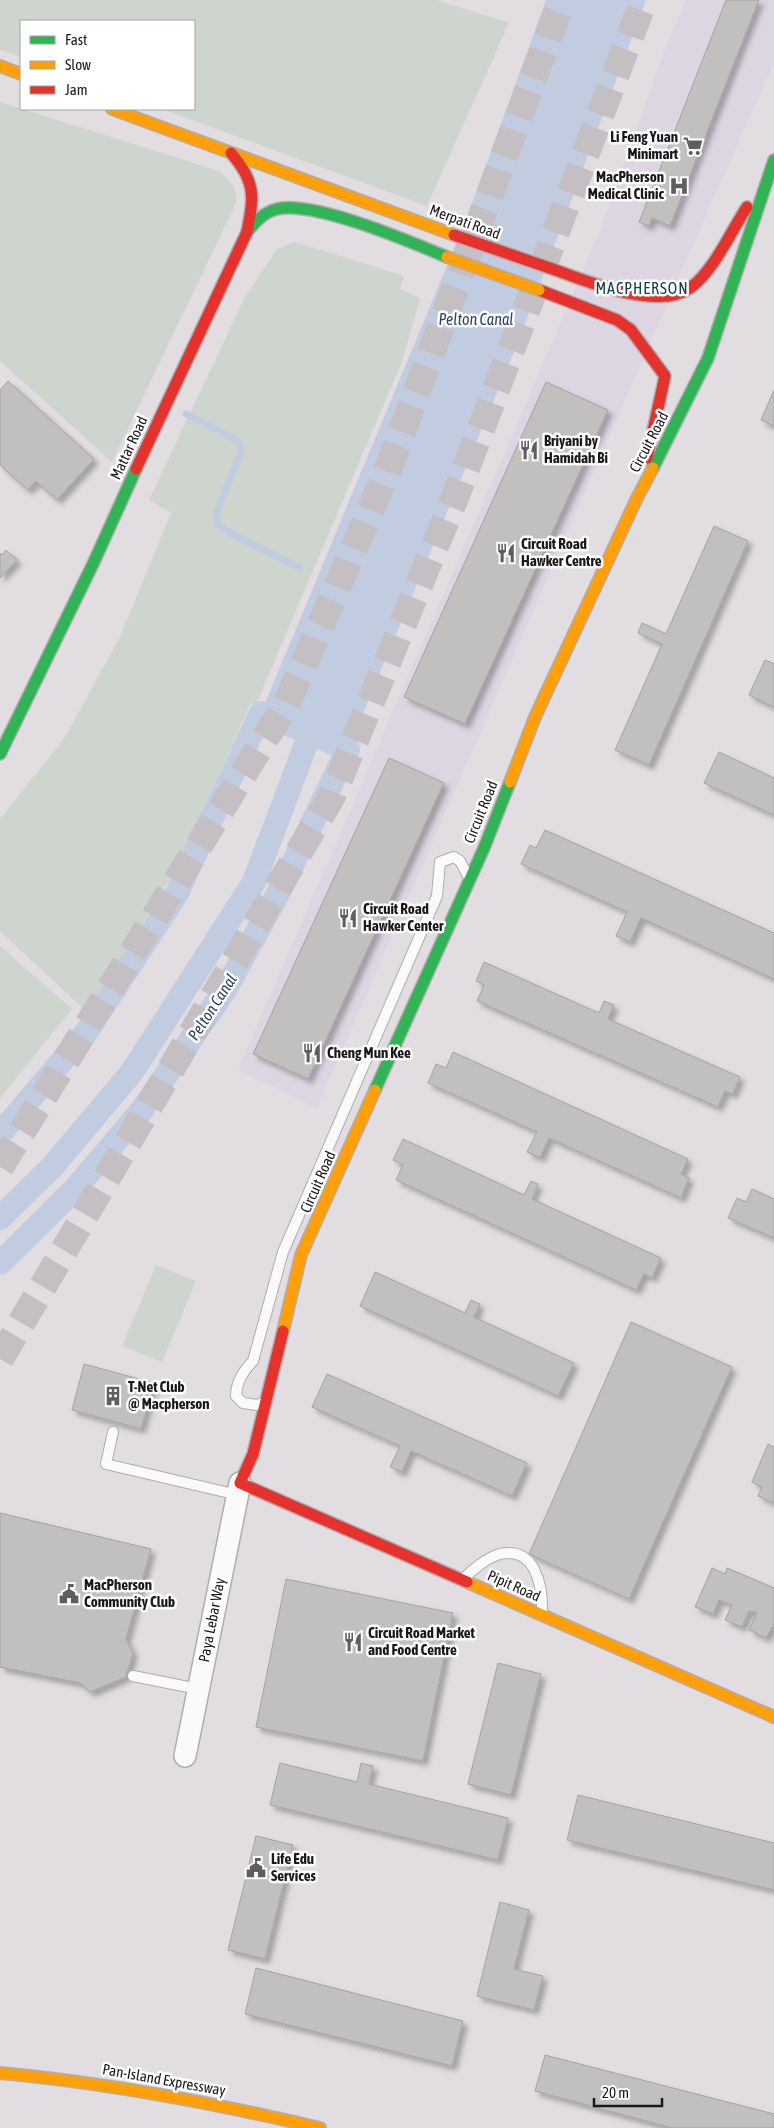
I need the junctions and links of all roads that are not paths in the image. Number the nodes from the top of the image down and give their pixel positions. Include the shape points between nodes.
1 (0, 66) edge
2 (20, 74) edge
3 (115, 110) edge
4 (230, 153) junction
5 (774, 160) edge
6 (764, 183) junction
7 (247, 232) junction
8 (637, 498) junction
9 (0, 754) edge
10 (470, 879) junction
11 (264, 1402) junction
12 (113, 1432) dead end
13 (239, 1489) junction
14 (462, 1579) junction
15 (542, 1615) junction
16 (133, 1676) dead end
17 (198, 1689) junction
18 (774, 1717) edge
19 (185, 1756) dead end
20 (0, 2073) edge
21 (320, 2128) edge

1 - 2 main road
3 - 4 main road, Merpati Road
4 - 6 main road, Merpati Road, bridge via 547,267 655,298 675,296 690,288 716,256
4 - 7 main road, Mattar Road via 252,182 252,208
5 - 6 main road, Circuit Road
6 - 8 main road, Circuit Road via 708,358
7 - 8 main road, bridge via 269,211 281,208 310,210 539,290 617,320 632,330 665,376
7 - 9 main road, Mattar Road via 93,564
8 - 10 main road, Circuit Road via 535,717
10 - 11 main road, Circuit Road via 301,1256
10 - 11 lane via 454,857 440,862 437,896 283,1252 254,1361 242,1374 236,1390 236,1396 243,1404
11 - 13 main road, Circuit Road via 252,1454
12 - 13 lane via 106,1464
13 - 14 main road, Pipit Road
13 - 17 street, Paya Lebar Way
14 - 15 main road, Pipit Road
14 - 15 lane via 499,1554 514,1554 536,1569
15 - 18 main road, Pipit Road
16 - 17 lane
17 - 19 street, Paya Lebar Way
20 - 21 main road, Pan-Island Expressway via 181,2096

